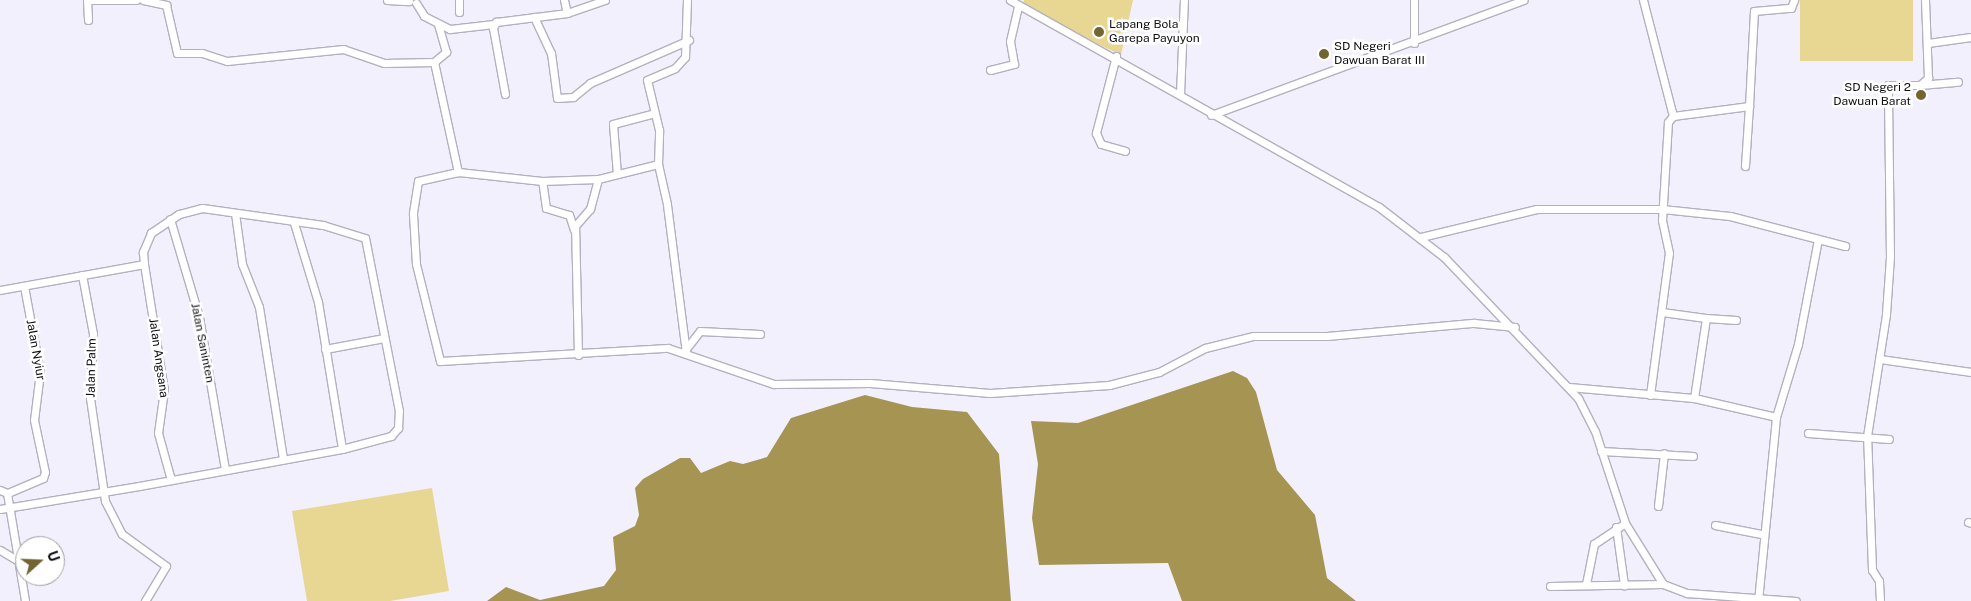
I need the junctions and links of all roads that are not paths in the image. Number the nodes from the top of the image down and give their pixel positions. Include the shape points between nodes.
1 (87, 0) edge
2 (136, 0) edge
3 (143, 0) edge
4 (387, 0) edge
5 (459, 0) edge
6 (564, 0) edge
7 (605, 0) edge
8 (687, 0) edge
9 (1010, 0) edge
10 (1184, 0) edge
11 (1414, 0) edge
12 (1523, 0) edge
13 (1643, 0) edge
14 (1794, 0) edge
15 (1925, 0) edge
16 (413, 1) edge
17 (1018, 6) junction
18 (459, 12) dead end
19 (567, 13) junction
20 (534, 17) junction
21 (88, 20) dead end
22 (438, 24) junction
23 (494, 24) junction
24 (1971, 37) edge
25 (689, 40) junction
26 (1414, 43) junction
27 (1928, 43) junction
28 (1116, 56) junction
29 (434, 62) junction
30 (990, 70) dead end
31 (1958, 82) dead end
32 (1920, 85) junction
33 (505, 94) dead end
34 (1180, 94) junction
35 (1749, 106) junction
36 (655, 113) junction
37 (1211, 115) junction
38 (1673, 116) junction
39 (1125, 151) dead end
40 (658, 164) junction
41 (1745, 166) dead end
42 (458, 172) junction
43 (617, 174) junction
44 (598, 179) junction
45 (542, 181) junction
46 (1662, 209) junction
47 (234, 213) junction
48 (170, 219) junction
49 (294, 223) junction
50 (574, 230) junction
51 (1421, 237) junction
52 (1818, 239) junction
53 (1845, 246) dead end
54 (144, 264) junction
55 (82, 275) junction
56 (24, 286) junction
57 (0, 290) edge
58 (1662, 312) junction
59 (1706, 318) junction
60 (1736, 320) dead end
61 (1515, 327) junction
62 (760, 334) dead end
63 (384, 338) junction
64 (325, 348) junction
65 (686, 352) junction
66 (578, 355) junction
67 (1880, 360) junction
68 (1971, 372) edge
69 (1569, 387) junction
70 (1650, 395) junction
71 (1694, 398) junction
72 (1776, 417) junction
73 (1808, 433) dead end
74 (1867, 436) junction
75 (1889, 438) dead end
76 (342, 449) junction
77 (1601, 451) junction
78 (1664, 452) junction
79 (1693, 456) dead end
80 (283, 458) junction
81 (225, 469) junction
82 (171, 480) junction
83 (4, 491) edge
84 (104, 491) junction
85 (1658, 506) dead end
86 (9, 507) junction
87 (0, 509) edge
88 (1625, 523) junction
89 (1715, 525) dead end
90 (1616, 527) junction
91 (1761, 534) junction
92 (15, 543) edge
93 (0, 550) edge
94 (15, 559) edge
95 (1586, 584) junction
96 (1663, 584) junction
97 (1624, 585) junction
98 (1550, 586) dead end
99 (25, 597) edge
100 (1758, 600) edge
101 (17, 601) edge
102 (145, 601) edge
103 (1796, 601) edge
104 (1880, 601) edge

1 - 2 street
1 - 21 street
3 - 29 street via 166,5 180,54 202,53 227,60 343,49 384,63
4 - 16 street
5 - 18 street
6 - 19 street
7 - 19 street
8 - 25 street
9 - 17 street
10 - 34 street
11 - 26 street
12 - 26 street
13 - 38 street
14 - 35 street via 1791,8 1754,11
15 - 27 street
16 - 22 street via 424,16
17 - 28 street
17 - 30 street via 1010,41 1014,64
19 - 20 street
20 - 23 street via 500,19
20 - 25 street via 551,53 557,98 573,97 590,83
22 - 23 street via 456,29
22 - 29 street via 446,52
23 - 33 street
24 - 27 street
25 - 36 street via 682,62 647,80
26 - 37 street
27 - 32 street via 1930,72
28 - 34 street
28 - 39 street via 1096,133 1101,144
29 - 42 street
31 - 32 street
32 - 67 street via 1888,85 1890,257
34 - 37 street
35 - 38 street
35 - 41 street
36 - 40 street
36 - 43 street via 613,124
37 - 51 street via 1379,207
38 - 46 street via 1666,126
40 - 43 street
40 - 65 street via 668,204
42 - 45 street
42 - 66 street via 422,178 415,190 416,264 440,361
43 - 44 street
44 - 45 street
44 - 50 street via 590,208
45 - 50 street via 546,208 569,215
46 - 51 street via 1537,209
46 - 52 street via 1730,216
46 - 58 street via 1669,248
47 - 48 street via 190,209
47 - 49 street
47 - 80 street via 242,264 259,307
48 - 54 street, Jalan Angsana via 146,242
48 - 81 street, Jalan Saninten via 199,317
49 - 63 street via 353,231 365,238
49 - 64 street via 301,258 316,294
50 - 66 street
51 - 61 street
52 - 53 street
52 - 72 street via 1798,344
54 - 55 street
54 - 82 street, Jalan Angsana via 164,390 158,433
55 - 56 street
55 - 84 street, Jalan Palm via 92,326 90,398
56 - 57 street
56 - 83 street, Jalan Nyiur via 40,372 34,420 45,472 42,478
58 - 59 street
58 - 70 street
59 - 60 street
59 - 71 street
61 - 65 street via 1474,323 1327,336 1254,336 1205,348 1159,372 1109,385 970,394 870,383 774,384
61 - 69 street
62 - 65 street via 700,331
63 - 64 street
63 - 76 street via 398,428 387,438
64 - 76 street
65 - 66 street via 663,348
67 - 68 street
67 - 74 street
69 - 70 street
69 - 77 street via 1589,416
70 - 71 street
71 - 72 street
72 - 91 street
73 - 74 street
74 - 75 street
74 - 104 street via 1872,570 1879,581
76 - 80 street
77 - 78 street
77 - 88 street
78 - 79 street
78 - 85 street
80 - 81 street
81 - 82 street
82 - 84 street
83 - 86 street, Jalan Nyiur
84 - 86 street
84 - 102 street, Jalan Palm via 117,528 166,566
86 - 87 street
86 - 92 street, Jalan Nyiur
88 - 90 street
88 - 96 street
89 - 91 street
90 - 95 street via 1594,544
90 - 97 street
91 - 100 street
93 - 94 street
95 - 97 street
95 - 98 street
96 - 97 street
96 - 100 street via 1687,593
99 - 101 street
100 - 103 street

